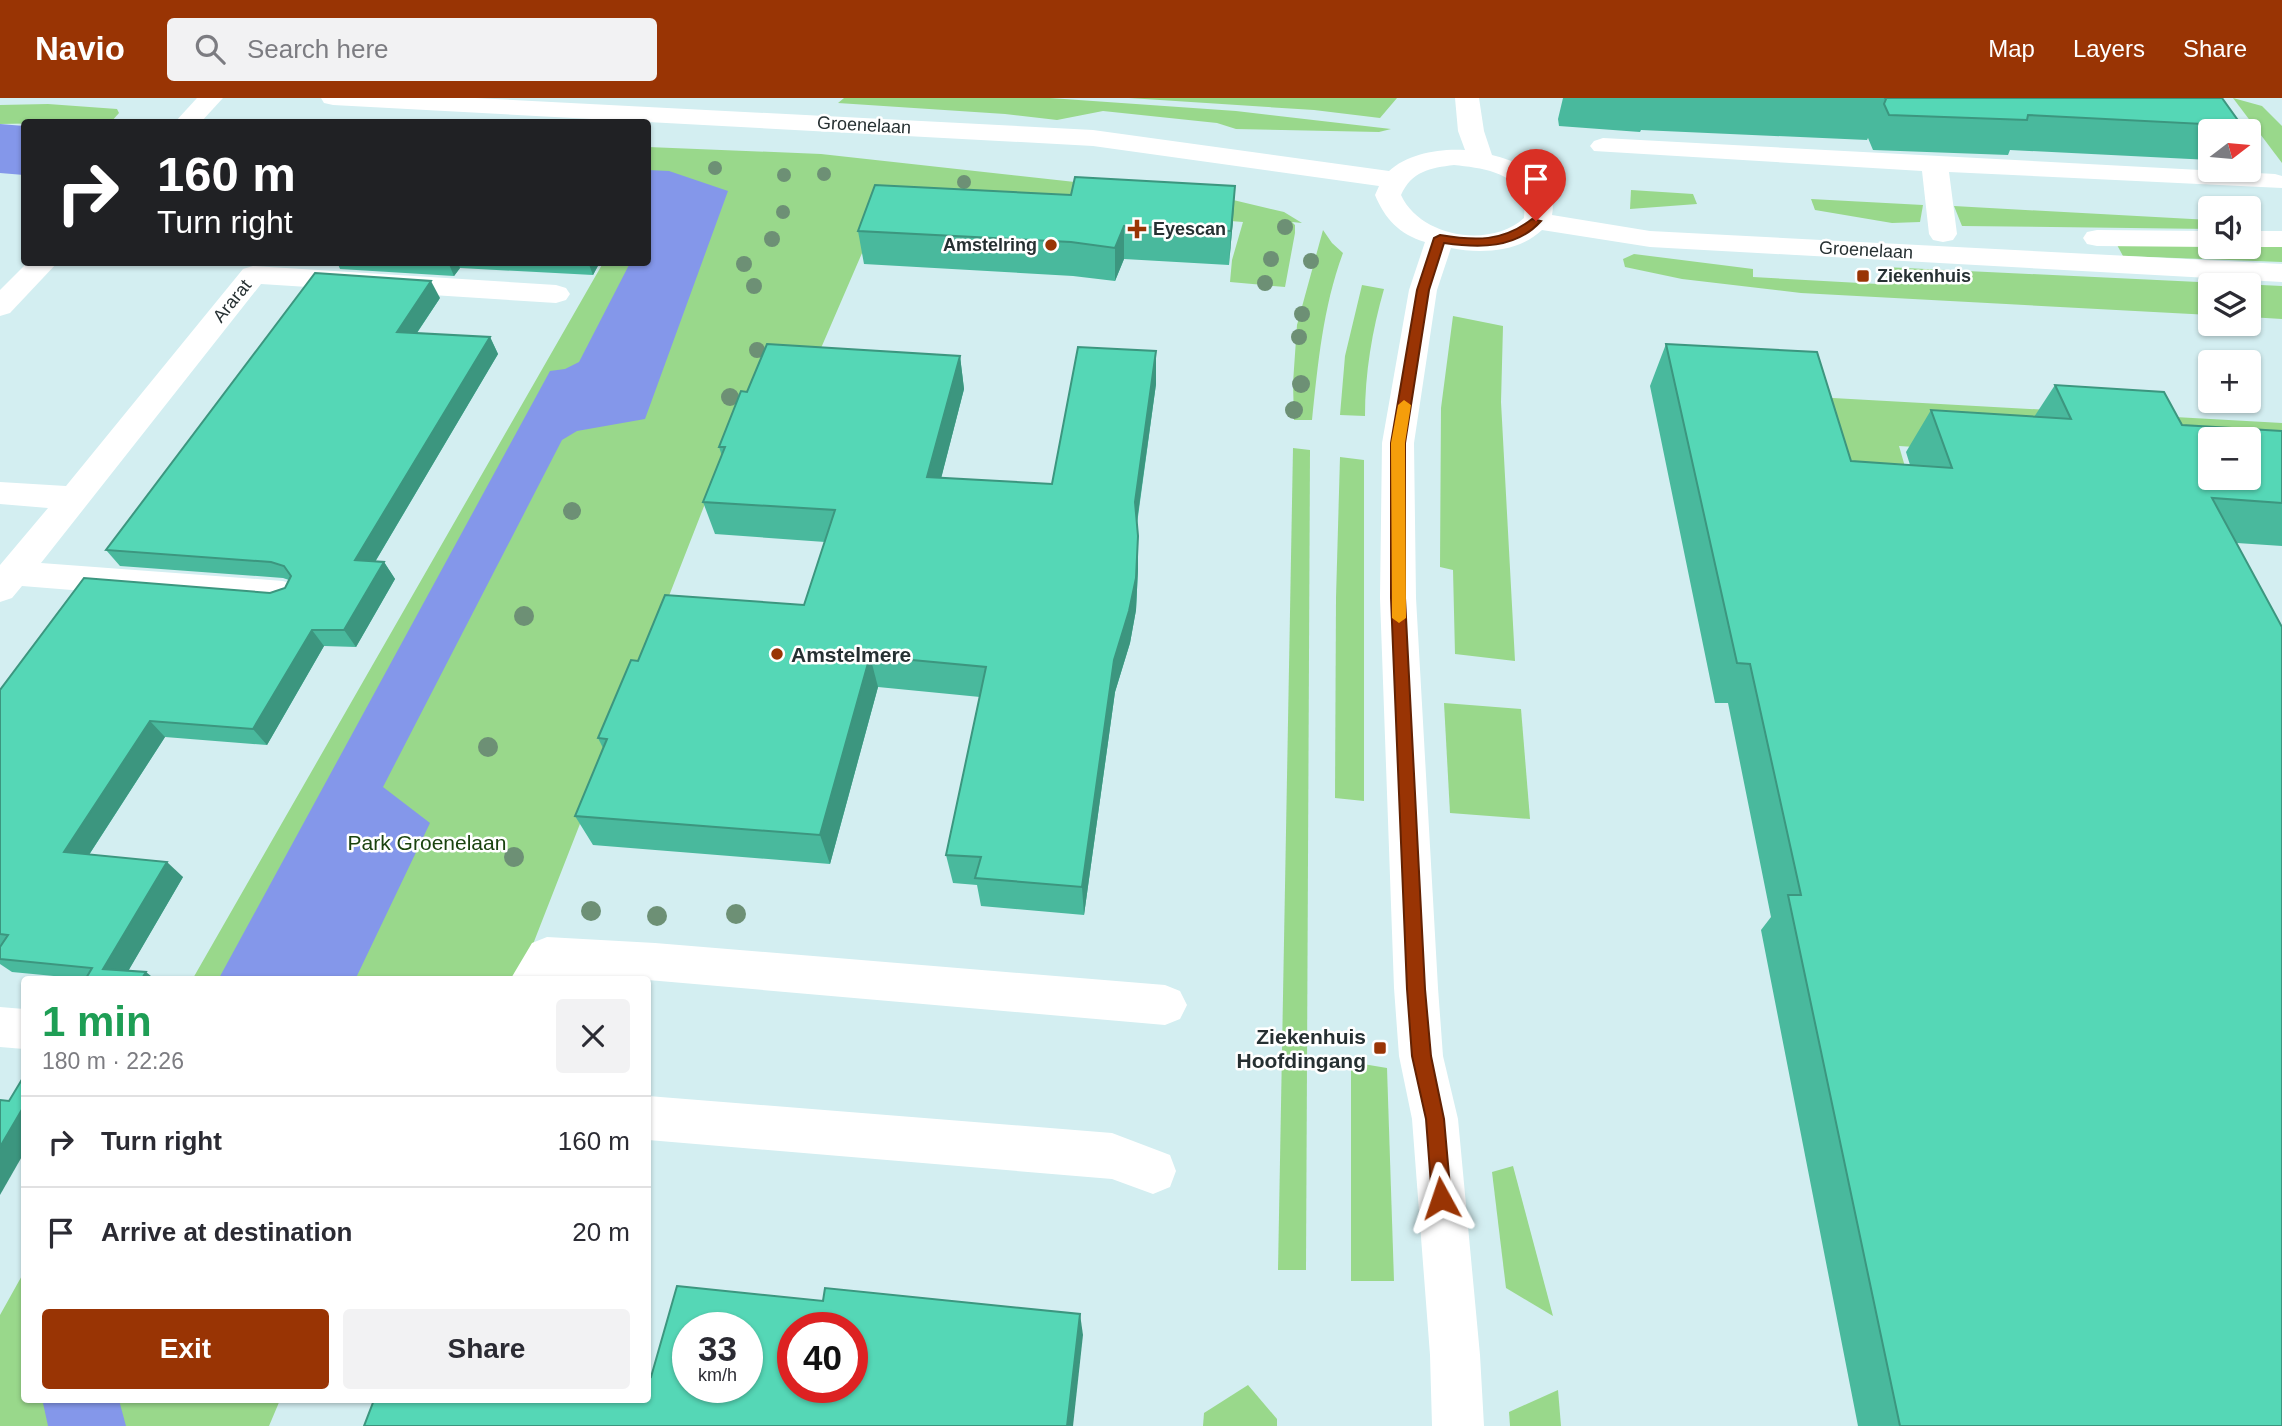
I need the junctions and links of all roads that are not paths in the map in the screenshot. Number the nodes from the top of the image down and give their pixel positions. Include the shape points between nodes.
1 (211, 98) edge
2 (333, 98) edge
3 (1467, 98) edge
4 (190, 119) edge
5 (1603, 146) dead end
6 (1481, 160) junction
7 (1936, 164) junction
8 (2261, 166) edge
9 (1393, 180) junction
10 (2278, 188) edge
11 (1538, 212) junction
12 (1942, 234) junction
13 (1440, 238) junction
14 (2198, 239) edge
15 (2261, 239) edge
16 (2282, 239) edge
17 (40, 266) edge
18 (2282, 273) edge
19 (556, 293) dead end
20 (0, 307) edge
21 (0, 493) edge
22 (74, 498) junction
23 (6, 581) edge
24 (283, 594) edge
25 (534, 976) edge
26 (1165, 1005) dead end
27 (0, 1027) edge
28 (21, 1029) edge
29 (651, 1118) edge
30 (1153, 1171) dead end
31 (1458, 1426) edge

1 - 4 street
2 - 9 street, Groenelaan via 1093,138
3 - 6 street
5 - 7 street
6 - 9 street via 1428,160
6 - 11 street via 1522,177 1535,189
7 - 10 street
7 - 12 street, Groenelaan
8 - 10 street
9 - 13 street via 1388,195 1395,212 1413,228
11 - 12 street, Groenelaan
11 - 13 street via 1521,234 1497,242
11 - 18 street, Groenelaan via 1650,239
12 - 14 street, Groenelaan
13 - 31 street via 1423,290 1398,443 1398,598 1416,989 1421,1056 1435,1119
15 - 16 street
17 - 20 street
19 - 22 street, Ararat via 253,275
21 - 22 street
22 - 23 street
23 - 24 street
25 - 26 street via 547,956
27 - 28 street
29 - 30 street via 1112,1156

